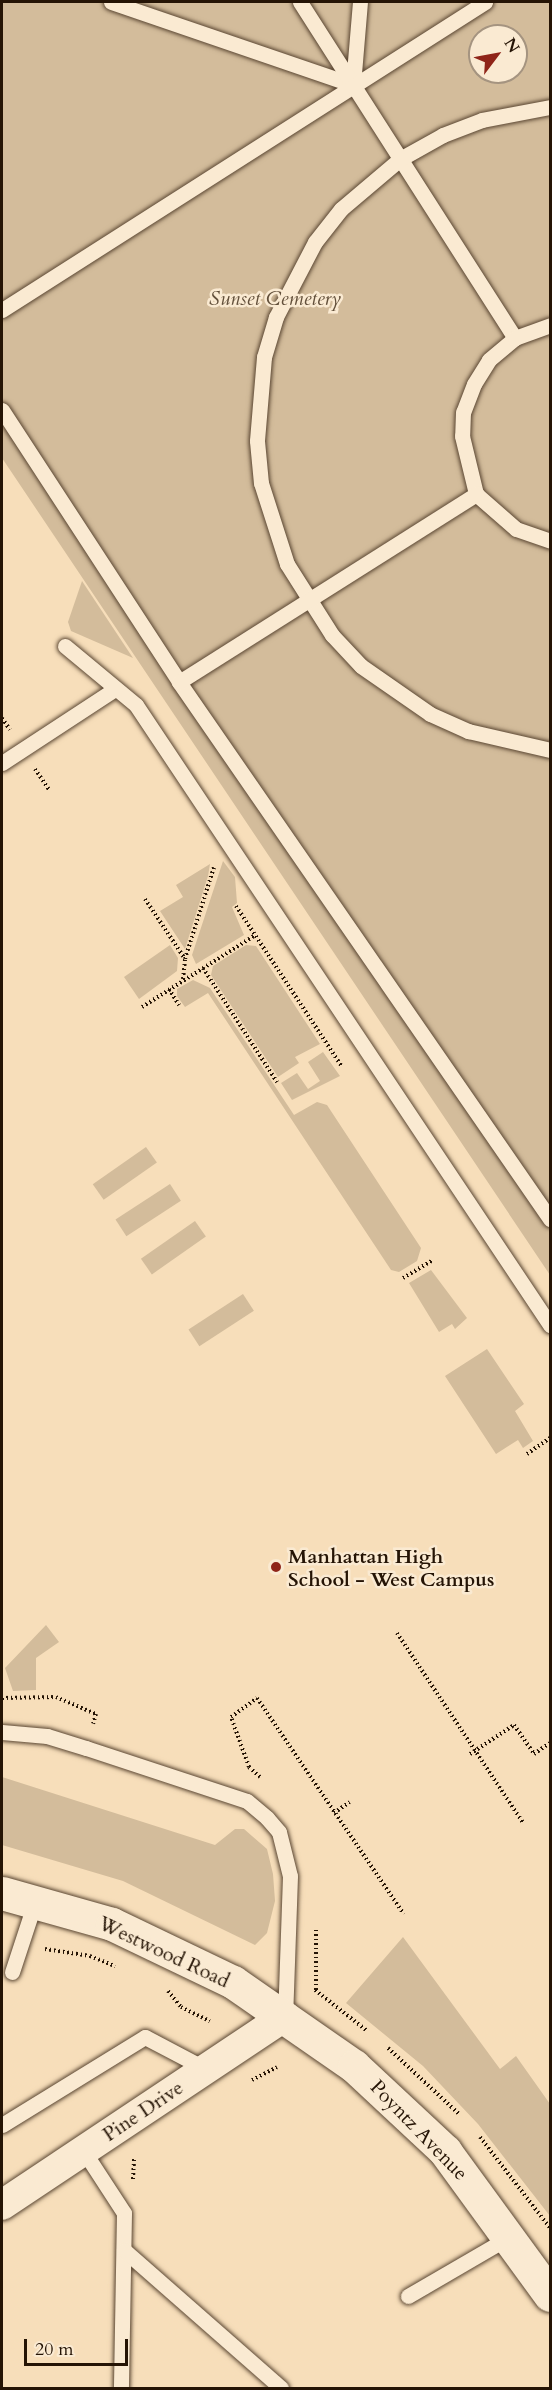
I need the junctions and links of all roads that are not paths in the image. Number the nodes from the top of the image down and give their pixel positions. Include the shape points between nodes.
1 (111, 2) edge
2 (300, 2) edge
3 (360, 2) edge
4 (485, 2) edge
5 (353, 86) junction
6 (550, 107) edge
7 (400, 159) junction
8 (2, 310) edge
9 (550, 325) edge
10 (515, 338) junction
11 (2, 410) edge
12 (476, 494) junction
13 (550, 541) edge
14 (307, 601) junction
15 (65, 646) dead end
16 (179, 682) junction
17 (111, 685) junction
18 (550, 750) edge
19 (2, 762) edge
20 (548, 1211) edge
21 (550, 1325) edge
22 (2, 1732) edge
23 (2, 1893) edge
24 (35, 1902) junction
25 (12, 1972) dead end
26 (285, 2016) junction
27 (206, 2069) junction
28 (2, 2125) edge
29 (84, 2150) junction
30 (2, 2205) edge
31 (511, 2236) junction
32 (124, 2250) junction
33 (550, 2295) edge
34 (408, 2296) dead end
35 (121, 2388) edge
36 (281, 2388) edge

1 - 5 lane
2 - 5 lane
3 - 5 lane
4 - 5 lane
5 - 7 lane
5 - 8 lane
6 - 7 lane via 482,120
7 - 10 lane
7 - 14 lane via 341,209 315,242 280,307 264,357 257,441 261,483 287,564
9 - 10 lane
10 - 12 lane via 489,360 463,412 462,436
11 - 16 lane
12 - 13 lane via 516,529
12 - 14 lane
14 - 16 lane
14 - 18 lane via 361,666 430,714 468,731
15 - 17 lane
16 - 20 lane
17 - 19 lane
17 - 21 lane via 136,705
22 - 26 lane via 67,1742 247,1801 267,1818 279,1832 290,1876
23 - 24 street, Westwood Road
24 - 25 lane via 25,1944
24 - 26 street, Westwood Road via 112,1924 233,1982
26 - 27 street, Pine Drive
26 - 31 street, Poyntz Avenue via 404,2108 445,2151
27 - 28 lane via 145,2037
27 - 29 street, Pine Drive
29 - 30 street, Pine Drive
29 - 32 lane via 124,2213
31 - 33 street, Poyntz Avenue
31 - 34 lane
32 - 35 lane
32 - 36 lane

